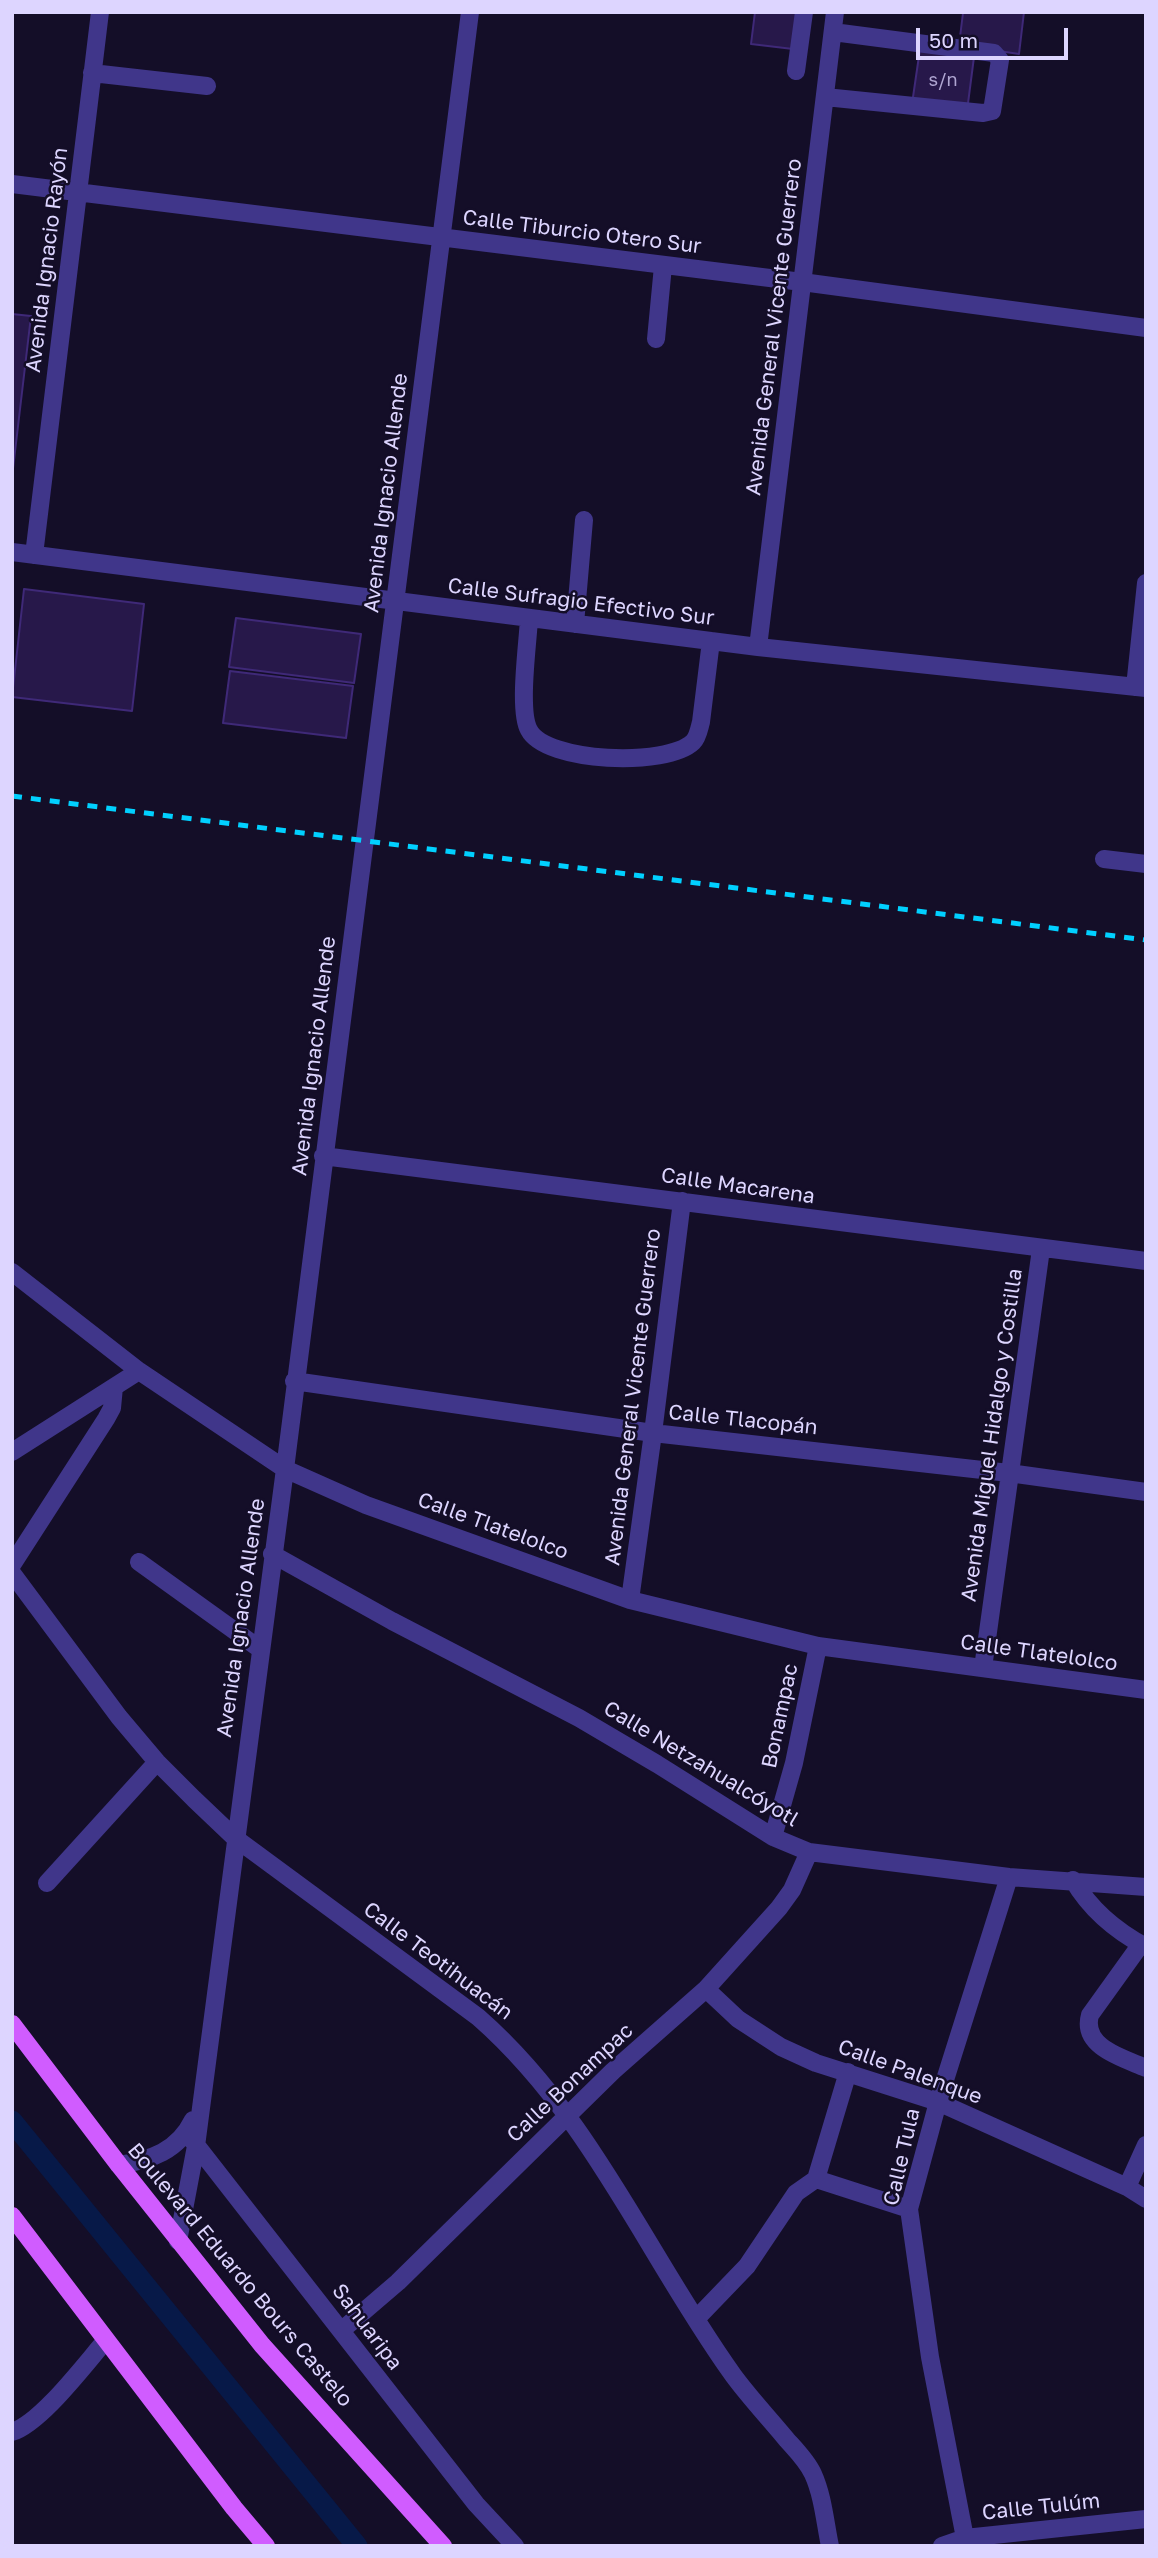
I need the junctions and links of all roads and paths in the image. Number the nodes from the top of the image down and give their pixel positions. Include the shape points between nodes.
1 (100, 12) edge
2 (470, 12) edge
3 (804, 12) edge
4 (835, 12) edge
5 (833, 32) junction
6 (796, 71) dead end
7 (93, 73) junction
8 (207, 86) dead end
9 (825, 97) junction
10 (12, 184) edge
11 (78, 192) junction
12 (441, 238) junction
13 (663, 266) junction
14 (802, 282) junction
15 (1146, 328) edge
16 (656, 338) dead end
17 (584, 520) dead end
18 (12, 552) edge
19 (34, 555) junction
20 (1146, 583) edge
21 (396, 602) junction
22 (530, 618) junction
23 (575, 624) junction
24 (711, 641) junction
25 (758, 647) junction
26 (1140, 688) edge
27 (1104, 859) dead end
28 (1146, 864) edge
29 (323, 1156) junction
30 (682, 1201) junction
31 (1041, 1250) junction
32 (1146, 1261) edge
33 (12, 1272) edge
34 (139, 1371) junction
35 (294, 1381) junction
36 (114, 1387) junction
37 (653, 1433) junction
38 (12, 1452) edge
39 (285, 1469) junction
40 (1009, 1473) junction
41 (1146, 1492) edge
42 (272, 1554) junction
43 (139, 1562) dead end
44 (12, 1565) edge
45 (12, 1573) edge
46 (630, 1600) junction
47 (818, 1646) junction
48 (260, 1649) junction
49 (983, 1668) junction
50 (1146, 1690) edge
51 (157, 1762) junction
52 (773, 1837) junction
53 (235, 1838) junction
54 (809, 1852) junction
55 (1009, 1877) junction
56 (1073, 1880) junction
57 (47, 1883) dead end
58 (1146, 1887) edge
59 (1143, 1945) edge
60 (706, 1989) junction
61 (12, 2024) edge
62 (1146, 2068) edge
63 (848, 2072) junction
64 (938, 2102) junction
65 (568, 2115) junction
66 (191, 2139) junction
67 (1146, 2145) edge
68 (119, 2165) junction
69 (816, 2179) junction
70 (1127, 2187) junction
71 (1146, 2199) edge
72 (909, 2209) junction
73 (12, 2216) edge
74 (178, 2241) junction
75 (696, 2319) junction
76 (342, 2330) junction
77 (106, 2340) junction
78 (12, 2432) edge
79 (1146, 2519) edge
80 (965, 2538) junction
81 (266, 2546) edge
82 (443, 2546) edge
83 (515, 2546) edge
84 (830, 2546) edge
85 (942, 2546) edge

1 - 7 street, Avenida Ignacio Rayón
2 - 12 street, Avenida Ignacio Allende
3 - 6 street
4 - 5 street, Avenida General Vicente Guerrero
5 - 9 street, Avenida General Vicente Guerrero
5 - 9 street via 994,53 1000,60 996,93 988,113
7 - 8 street
7 - 11 street, Avenida Ignacio Rayón
9 - 14 street, Avenida General Vicente Guerrero
10 - 11 street, Calle Tiburcio Otero Sur
11 - 12 street, Calle Tiburcio Otero Sur
11 - 19 street, Avenida Ignacio Rayón
12 - 13 street, Calle Tiburcio Otero Sur
12 - 21 street, Avenida Ignacio Allende
13 - 14 street, Calle Tiburcio Otero Sur
13 - 16 street
14 - 15 street, Calle Tiburcio Otero Sur
14 - 25 street, Avenida General Vicente Guerrero
17 - 23 street
18 - 19 street, Calle Sufragio Efectivo Sur
19 - 21 street, Calle Sufragio Efectivo Sur
20 - 26 street
21 - 22 street, Calle Sufragio Efectivo Sur
21 - 29 street, Avenida Ignacio Allende
22 - 23 street, Calle Sufragio Efectivo Sur
22 - 24 street via 524,704 527,728 537,742 577,754 662,757 692,743 701,722
23 - 24 street, Calle Sufragio Efectivo Sur
24 - 25 street, Calle Sufragio Efectivo Sur
25 - 26 street, Calle Sufragio Efectivo Sur
27 - 28 street
29 - 30 street, Calle Macarena
29 - 35 street, Avenida Ignacio Allende
30 - 31 street, Calle Macarena
30 - 37 street, Avenida General Vicente Guerrero
31 - 32 street, Calle Macarena
31 - 40 street, Avenida Miguel Hidalgo y Costilla
33 - 34 street, Calle Tlatelolco
34 - 36 street
34 - 39 street, Calle Tlatelolco
35 - 37 street, Calle Tlacopán
35 - 39 street, Avenida Ignacio Allende
36 - 38 street
36 - 44 street via 106,1419
37 - 40 street, Calle Tlacopán
37 - 46 street, Avenida General Vicente Guerrero
39 - 42 street, Avenida Ignacio Allende
39 - 46 street, Calle Tlatelolco via 366,1506
40 - 41 street, Calle Tlacopán
40 - 49 street, Avenida Miguel Hidalgo y Costilla
42 - 48 street, Avenida Ignacio Allende
42 - 52 street, Calle Netzahualcóyotl via 579,1718
43 - 48 street
45 - 51 street, Calle Teotihuacán
46 - 47 street, Calle Tlatelolco
47 - 49 street, Calle Tlatelolco
47 - 52 street, Bonampac
48 - 53 street, Avenida Ignacio Allende
49 - 50 street, Calle Tlatelolco
51 - 53 street, Calle Teotihuacán
51 - 57 street
52 - 54 street, Calle Netzahualcóyotl
53 - 65 street, Calle Teotihuacán via 478,2017 506,2041
53 - 66 street, Avenida Ignacio Allende via 200,2104
54 - 55 street, Calle Netzahualcóyotl
54 - 60 street, Calle Bonampac via 779,1908
55 - 56 street, Calle Netzahualcóyotl
55 - 64 street, Calle Tula
56 - 58 street, Calle Netzahualcóyotl
56 - 59 street via 1093,1908
59 - 62 street via 1087,2024 1102,2048
60 - 63 street, Calle Palenque via 738,2019 781,2048
60 - 65 street, Calle Bonampac
61 - 68 main road, Boulevard Eduardo Bours Castelo
63 - 64 street, Calle Palenque
63 - 69 street
64 - 70 street, Calle Palenque
64 - 72 street, Calle Tula
65 - 75 street, Calle Teotihuacán
65 - 76 street, Calle Bonampac via 398,2283
66 - 68 street via 156,2156
66 - 74 street, Avenida Ignacio Allende
66 - 76 street, Sahuaripa
67 - 70 street
68 - 74 main road, Boulevard Eduardo Bours Castelo
69 - 72 street
69 - 75 street via 796,2193 747,2266
70 - 71 street, Calle Palenque
72 - 80 street, Calle Tula via 930,2357
73 - 77 main road
74 - 82 main road, Boulevard Eduardo Bours Castelo via 262,2345
75 - 84 street, Calle Teotihuacán via 734,2376 812,2473
76 - 83 street, Sahuaripa via 476,2504
77 - 78 street via 42,2412
77 - 81 main road
79 - 80 street, Calle Tulúm
80 - 85 street, Calle Tulúm

